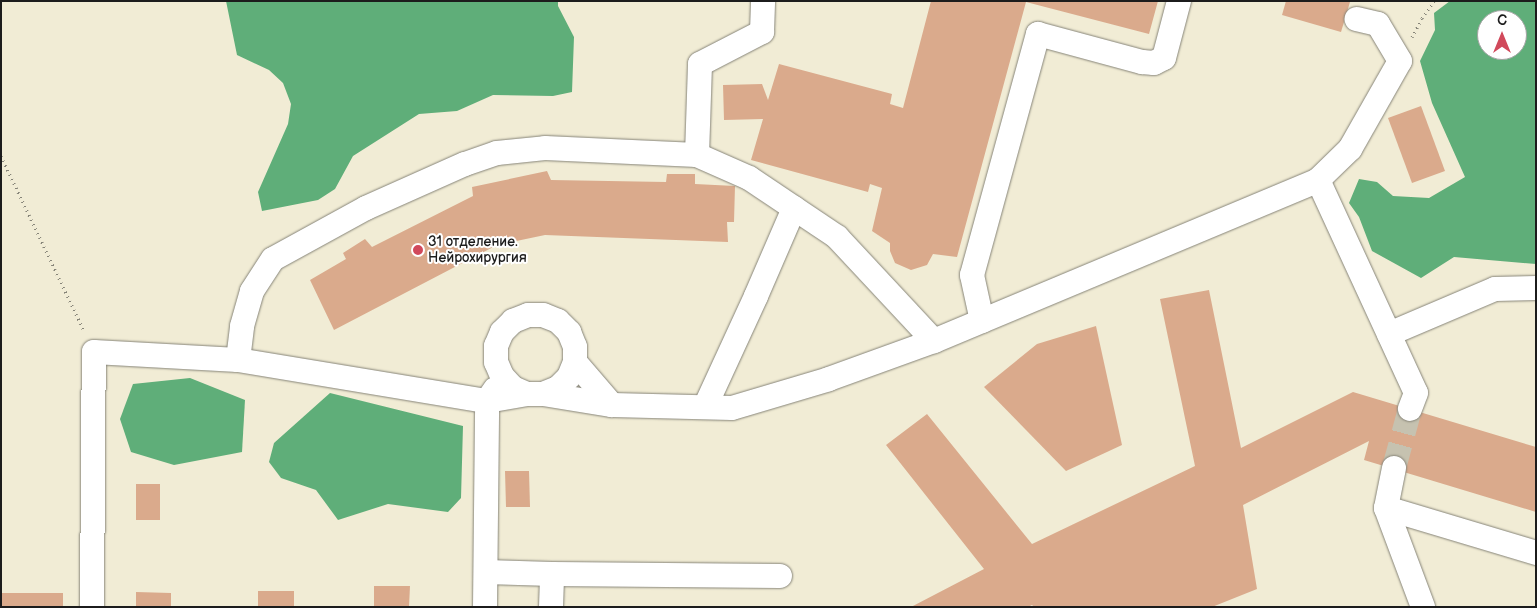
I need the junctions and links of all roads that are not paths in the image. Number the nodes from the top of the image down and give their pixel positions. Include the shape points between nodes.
1 (763, 1) edge
2 (1178, 1) edge
3 (1357, 19) dead end
4 (697, 155) junction
5 (1318, 180) junction
6 (794, 208) junction
7 (1536, 288) edge
8 (982, 321) junction
9 (1389, 334) junction
10 (934, 340) junction
11 (238, 360) junction
12 (575, 362) junction
13 (502, 376) junction
14 (535, 394) junction
15 (487, 402) junction
16 (612, 405) junction
17 (705, 407) junction
18 (1410, 410) tunnel mouth
19 (1394, 468) tunnel mouth
20 (1386, 508) junction
21 (1536, 553) edge
22 (486, 572) junction
23 (552, 574) junction
24 (780, 576) dead end
25 (92, 607) edge
26 (485, 607) edge
27 (551, 607) edge
28 (1423, 607) edge

1 - 4 lane via 762,32 700,64
2 - 8 lane via 1164,58 1154,63 1038,34 972,275
3 - 5 lane via 1378,24 1400,60 1350,149
4 - 6 lane via 749,178
4 - 11 lane via 545,148 498,153 464,164 366,208 273,259 252,291 242,326
5 - 8 lane
5 - 9 lane
6 - 10 lane via 837,237
6 - 17 lane
7 - 9 lane via 1495,289
8 - 10 lane
9 - 18 lane via 1416,393
10 - 17 lane via 829,379 732,408
11 - 15 lane
11 - 25 lane via 94,352
12 - 13 lane via 575,347 569,332 558,321 544,315 528,315 513,321 502,332 496,346 496,362
12 - 14 lane via 569,377 558,388
12 - 16 lane
13 - 14 lane via 513,388
13 - 15 lane
14 - 15 lane
14 - 16 lane
15 - 22 lane
16 - 17 lane
19 - 20 lane
20 - 21 lane
20 - 28 lane
22 - 23 lane
22 - 26 lane
23 - 24 lane
23 - 27 lane

